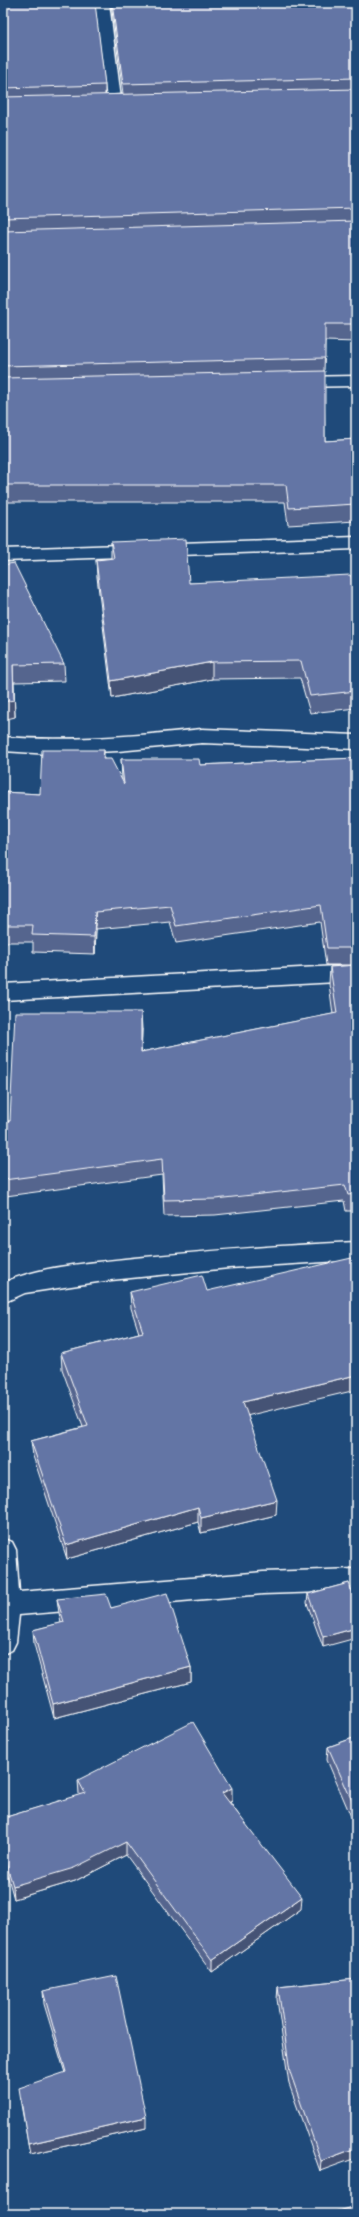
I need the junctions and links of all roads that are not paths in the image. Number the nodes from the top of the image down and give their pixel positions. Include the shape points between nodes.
1 (102, 3) edge
2 (130, 106) edge
3 (99, 107) edge
4 (115, 107) junction
5 (356, 381) edge
6 (280, 382) edge
7 (356, 543) edge
8 (3, 555) edge
9 (356, 742) edge
10 (3, 744) edge
11 (356, 973) edge
12 (3, 992) edge
13 (356, 1251) edge
14 (3, 1288) edge
15 (3, 1550) edge
16 (356, 1580) edge
17 (7, 1604) junction
18 (3, 1642) edge

1 - 4 street
2 - 4 street
3 - 4 street
5 - 6 street
7 - 8 street
9 - 10 street via 202,736 118,744
11 - 12 street
13 - 14 street via 205,1260 38,1280
15 - 17 street
16 - 17 street via 264,1583
17 - 18 street

